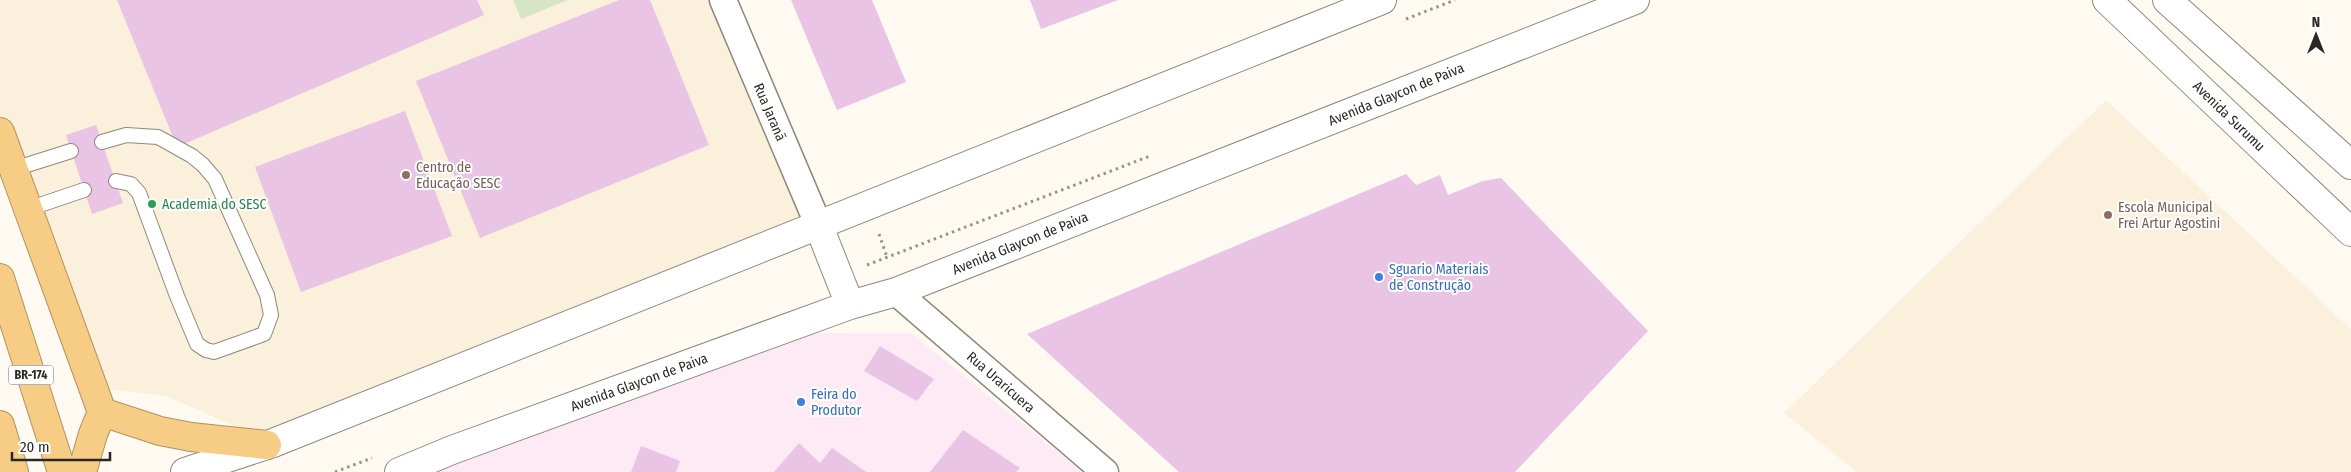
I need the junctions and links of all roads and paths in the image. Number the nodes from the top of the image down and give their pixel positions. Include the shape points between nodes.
1 (723, 0) edge
2 (1382, 0) edge
3 (1635, 0) edge
4 (2107, 0) edge
5 (2167, 0) edge
6 (0, 132) edge
7 (102, 142) dead end
8 (71, 152) dead end
9 (1156, 154) dead end
10 (2351, 166) edge
11 (14, 169) junction
12 (116, 181) dead end
13 (84, 190) dead end
14 (28, 209) junction
15 (818, 224) junction
16 (876, 226) dead end
17 (2351, 232) edge
18 (887, 257) junction
19 (838, 277) junction
20 (0, 278) edge
21 (896, 292) junction
22 (850, 305) junction
23 (102, 412) junction
24 (0, 425) edge
25 (267, 445) junction
26 (390, 463) edge
27 (14, 472) edge
28 (62, 472) edge
29 (82, 472) edge
30 (186, 472) edge
31 (335, 472) edge
32 (1105, 472) edge

1 - 15 street, Rua Jaranã
2 - 15 main road
3 - 21 main road, Avenida Glaycon de Paiva
4 - 17 main road, Avenida Surumu
5 - 10 main road
6 - 11 highway
7 - 12 lane via 126,135 158,137 192,156 215,178 267,295 272,315 264,334 214,352 197,344 139,193 131,184
8 - 11 lane
9 - 18 path
11 - 14 highway
13 - 14 lane
14 - 23 highway
15 - 19 main road
15 - 25 main road
16 - 18 path
18 - 19 path
19 - 22 main road
20 - 28 highway, BR-174
21 - 22 main road, Avenida Glaycon de Paiva
21 - 32 street, Rua Uraricuera
22 - 26 main road, Avenida Glaycon de Paiva via 452,450
23 - 25 highway via 160,431
23 - 29 highway
24 - 27 highway
25 - 30 main road
26 - 31 path

